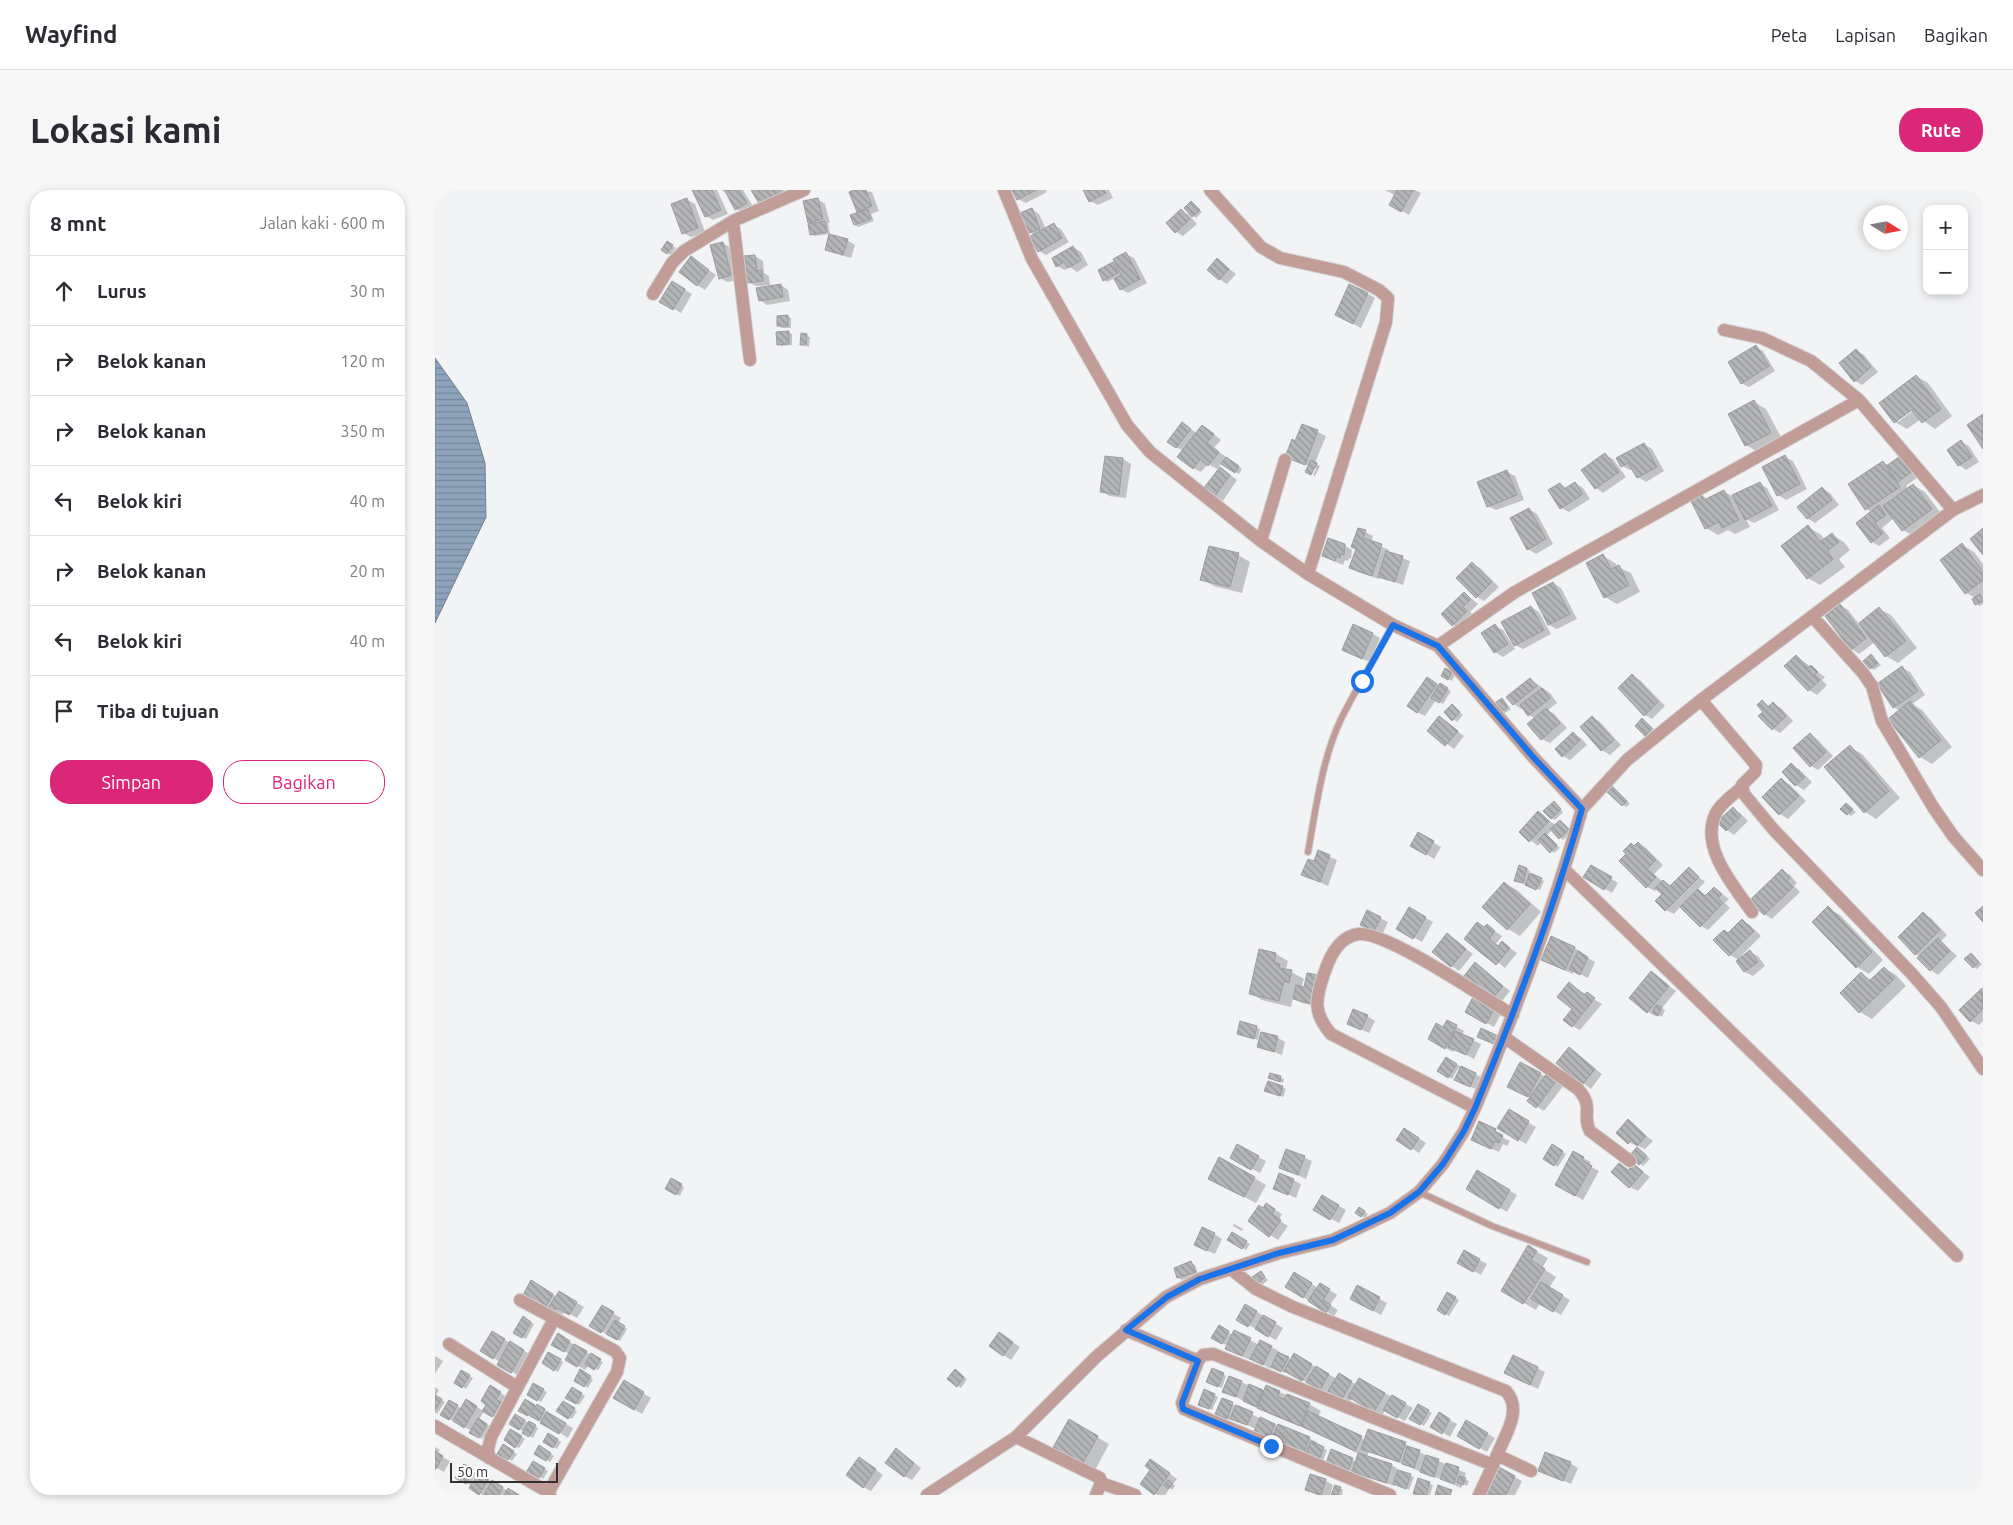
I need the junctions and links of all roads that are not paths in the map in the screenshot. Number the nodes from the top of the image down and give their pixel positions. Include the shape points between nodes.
1 (804, 190) edge
2 (1004, 190) edge
3 (1210, 190) edge
4 (733, 221) junction
5 (653, 294) dead end
6 (1724, 330) dead end
7 (750, 360) dead end
8 (1859, 400) junction
9 (1285, 460) dead end
10 (1983, 495) edge
11 (1953, 510) junction
12 (1261, 541) junction
13 (1308, 574) junction
14 (1812, 616) junction
15 (1393, 625) junction
16 (1438, 646) junction
17 (1701, 700) junction
18 (1741, 788) junction
19 (1582, 809) junction
20 (1308, 852) dead end
21 (1565, 870) junction
22 (1983, 870) edge
23 (1752, 912) dead end
24 (1513, 1015) junction
25 (1504, 1037) junction
26 (1983, 1069) edge
27 (1475, 1108) junction
28 (1631, 1161) dead end
29 (1419, 1192) junction
30 (1957, 1256) dead end
31 (1587, 1262) dead end
32 (1231, 1269) junction
33 (520, 1300) dead end
34 (554, 1319) junction
35 (1126, 1330) junction
36 (449, 1344) dead end
37 (1198, 1361) junction
38 (517, 1387) junction
39 (435, 1426) edge
40 (1016, 1437) junction
41 (489, 1458) junction
42 (1495, 1460) junction
43 (1531, 1471) dead end
44 (1101, 1483) junction
45 (549, 1494) edge
46 (927, 1495) edge
47 (1096, 1495) edge
48 (1135, 1495) edge
49 (1391, 1495) edge
50 (1479, 1495) edge

1 - 4 street
2 - 12 street via 1033,259 1127,425 1150,452
3 - 13 street via 1267,251 1280,258 1344,272 1388,298 1386,322
4 - 5 street via 684,251 671,263
4 - 7 street
6 - 8 street via 1762,338 1811,361
8 - 11 street
8 - 16 street via 1515,592
9 - 12 street
10 - 11 street
11 - 14 street
12 - 13 street
13 - 15 street
14 - 17 street
14 - 22 street via 1872,686 1882,721 1933,807
15 - 16 street
15 - 20 lane via 1341,720 1331,746
16 - 19 street
17 - 18 street via 1756,765 1755,772
17 - 19 street via 1627,760
18 - 23 street via 1717,811 1712,831 1713,845 1722,867
18 - 26 street via 1773,829 1941,1007
19 - 21 street
21 - 24 street
21 - 30 street
24 - 25 street
24 - 27 street via 1418,958 1373,936 1359,934 1347,938 1336,948 1327,965 1319,988 1317,1008 1320,1020 1331,1034
25 - 27 street
25 - 28 street via 1578,1088 1588,1104 1587,1124 1590,1130
27 - 29 street via 1443,1164
29 - 31 lane via 1492,1226
29 - 32 street via 1390,1213 1333,1240
32 - 35 street via 1200,1279 1167,1297
32 - 42 street via 1256,1289 1293,1307 1506,1391 1512,1398 1514,1415
33 - 34 street
34 - 38 street
34 - 45 street via 615,1352 621,1363
35 - 37 street
35 - 40 street
36 - 38 street
37 - 42 street via 1203,1355 1213,1354
37 - 49 street via 1182,1403 1183,1409
38 - 41 street via 491,1437
39 - 41 street
40 - 44 street via 1100,1478
40 - 46 street
41 - 45 street
42 - 43 street
42 - 50 street
44 - 47 street
44 - 48 street

